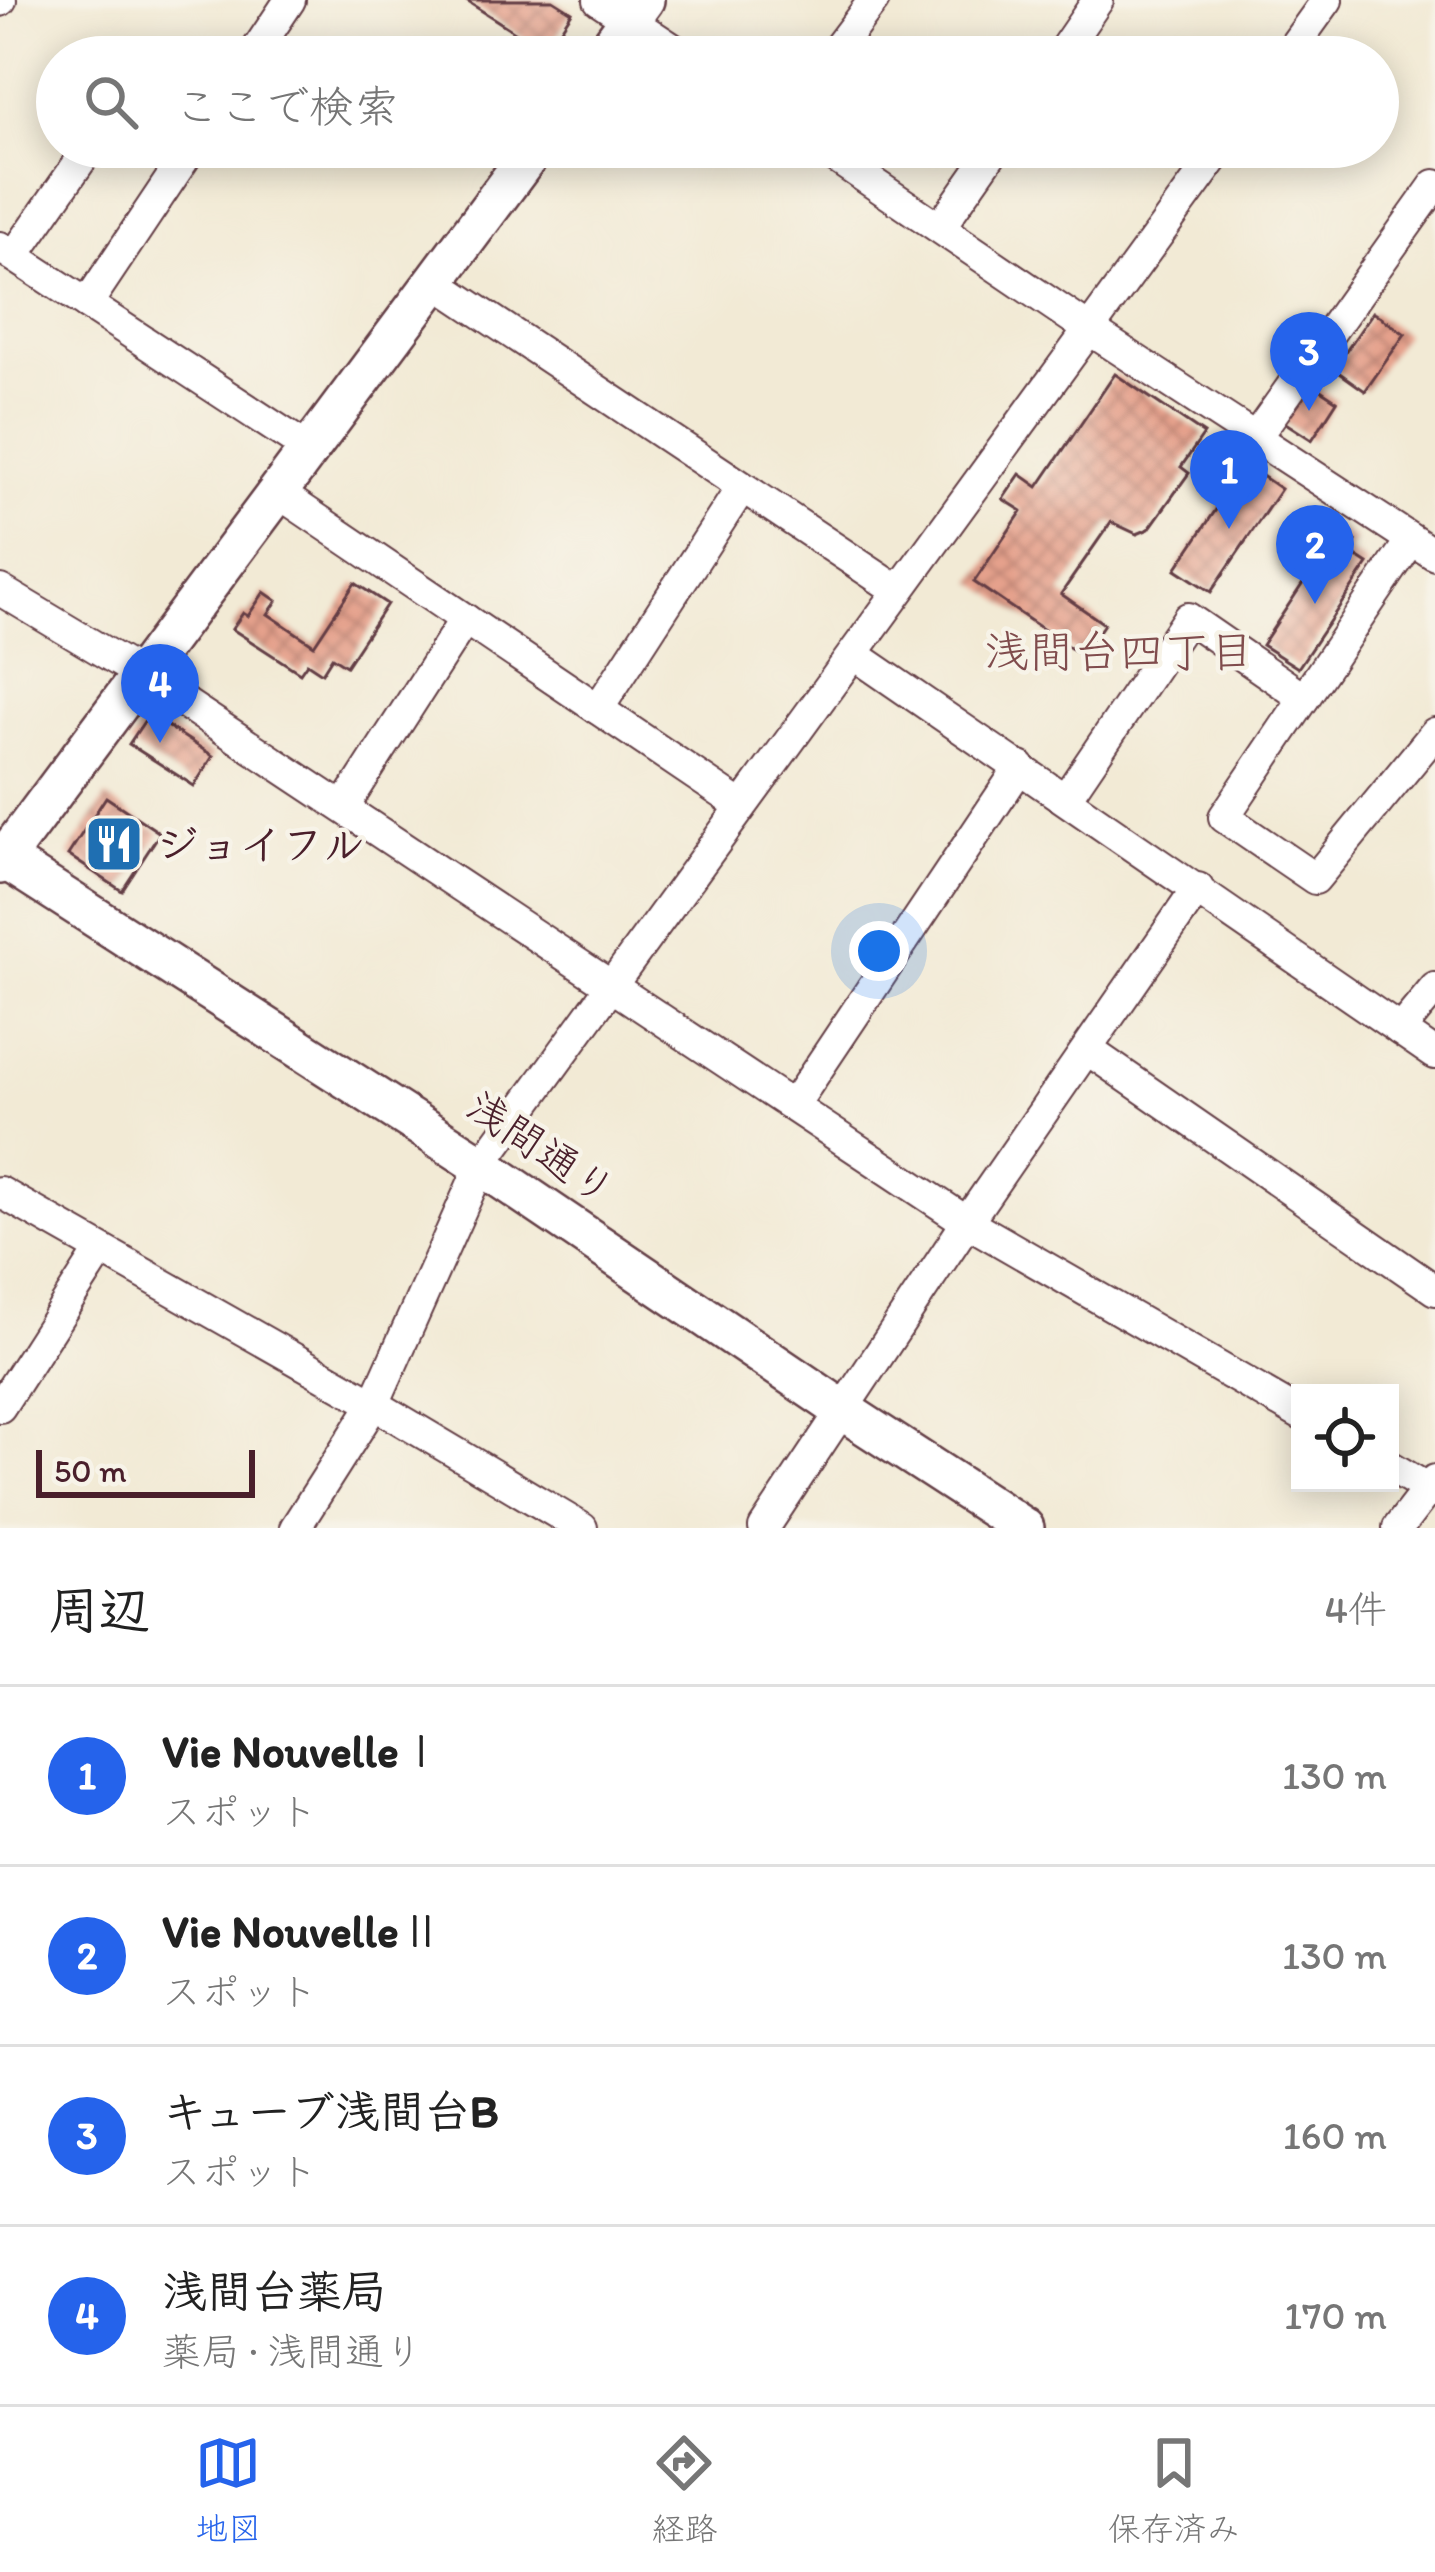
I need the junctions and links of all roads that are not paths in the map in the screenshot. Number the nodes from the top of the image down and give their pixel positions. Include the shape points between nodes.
1 (290, 0) edge
2 (874, 0) edge
3 (1099, 0) edge
4 (1327, 0) edge
5 (624, 7) edge
6 (266, 36) edge
7 (611, 36) edge
8 (659, 36) edge
9 (847, 36) edge
10 (1074, 36) edge
11 (1301, 36) edge
12 (73, 168) edge
13 (178, 168) edge
14 (519, 168) edge
15 (852, 168) edge
16 (981, 168) edge
17 (1207, 168) edge
18 (1435, 185) edge
19 (940, 227) junction
20 (7, 251) edge
21 (435, 282) junction
22 (87, 304) junction
23 (1090, 330) junction
24 (1255, 437) junction
25 (311, 451) junction
26 (742, 487) junction
27 (280, 494) junction
28 (1426, 544) edge
29 (0, 590) edge
30 (897, 590) junction
31 (465, 619) junction
32 (855, 655) junction
33 (144, 676) junction
34 (1304, 698) junction
35 (598, 709) junction
36 (1435, 733) edge
37 (1020, 767) junction
38 (1066, 798) junction
39 (740, 805) junction
40 (344, 807) junction
41 (1, 860) edge
42 (1198, 888) junction
43 (613, 984) junction
44 (1435, 988) edge
45 (1400, 1030) junction
46 (1088, 1050) junction
47 (1435, 1054) edge
48 (793, 1106) junction
49 (481, 1165) junction
50 (0, 1192) edge
51 (967, 1222) junction
52 (101, 1250) junction
53 (1435, 1290) edge
54 (374, 1404) junction
55 (0, 1407) edge
56 (1291, 1409) edge
57 (844, 1411) junction
58 (1399, 1470) edge
59 (1433, 1487) edge
60 (576, 1526) edge
61 (295, 1528) edge
62 (764, 1528) edge
63 (1024, 1528) edge
64 (1398, 1528) edge

1 - 6 street
2 - 9 street
3 - 10 street
4 - 11 street
5 - 7 street
5 - 8 street
12 - 20 street
13 - 22 street
14 - 21 street
15 - 19 street
16 - 19 street
17 - 23 street
18 - 24 street
19 - 23 street
20 - 22 street
21 - 25 street
21 - 26 street
22 - 25 street
23 - 24 street
23 - 30 street
24 - 28 street
25 - 27 street
26 - 30 street
26 - 35 street
27 - 31 street
27 - 33 street
28 - 34 street
29 - 33 street
30 - 32 street
31 - 35 street
31 - 40 street
32 - 37 street
32 - 39 street
33 - 40 street
33 - 41 street
34 - 36 street via 1224,817 1315,880
34 - 38 street via 1188,618
35 - 39 street
37 - 38 street
37 - 48 street
38 - 42 street
39 - 43 street
40 - 43 street
41 - 49 street, 浅間通り
42 - 45 street
42 - 46 street
43 - 48 street
43 - 49 street
44 - 45 street
45 - 47 street
46 - 51 street
46 - 53 street
48 - 51 street
49 - 54 street
49 - 57 street, 浅間通り
50 - 52 street
51 - 56 street
51 - 57 street
52 - 54 street
52 - 55 street
54 - 60 street
54 - 61 street
57 - 62 street
57 - 63 street, 浅間通り
58 - 59 street
59 - 64 street

